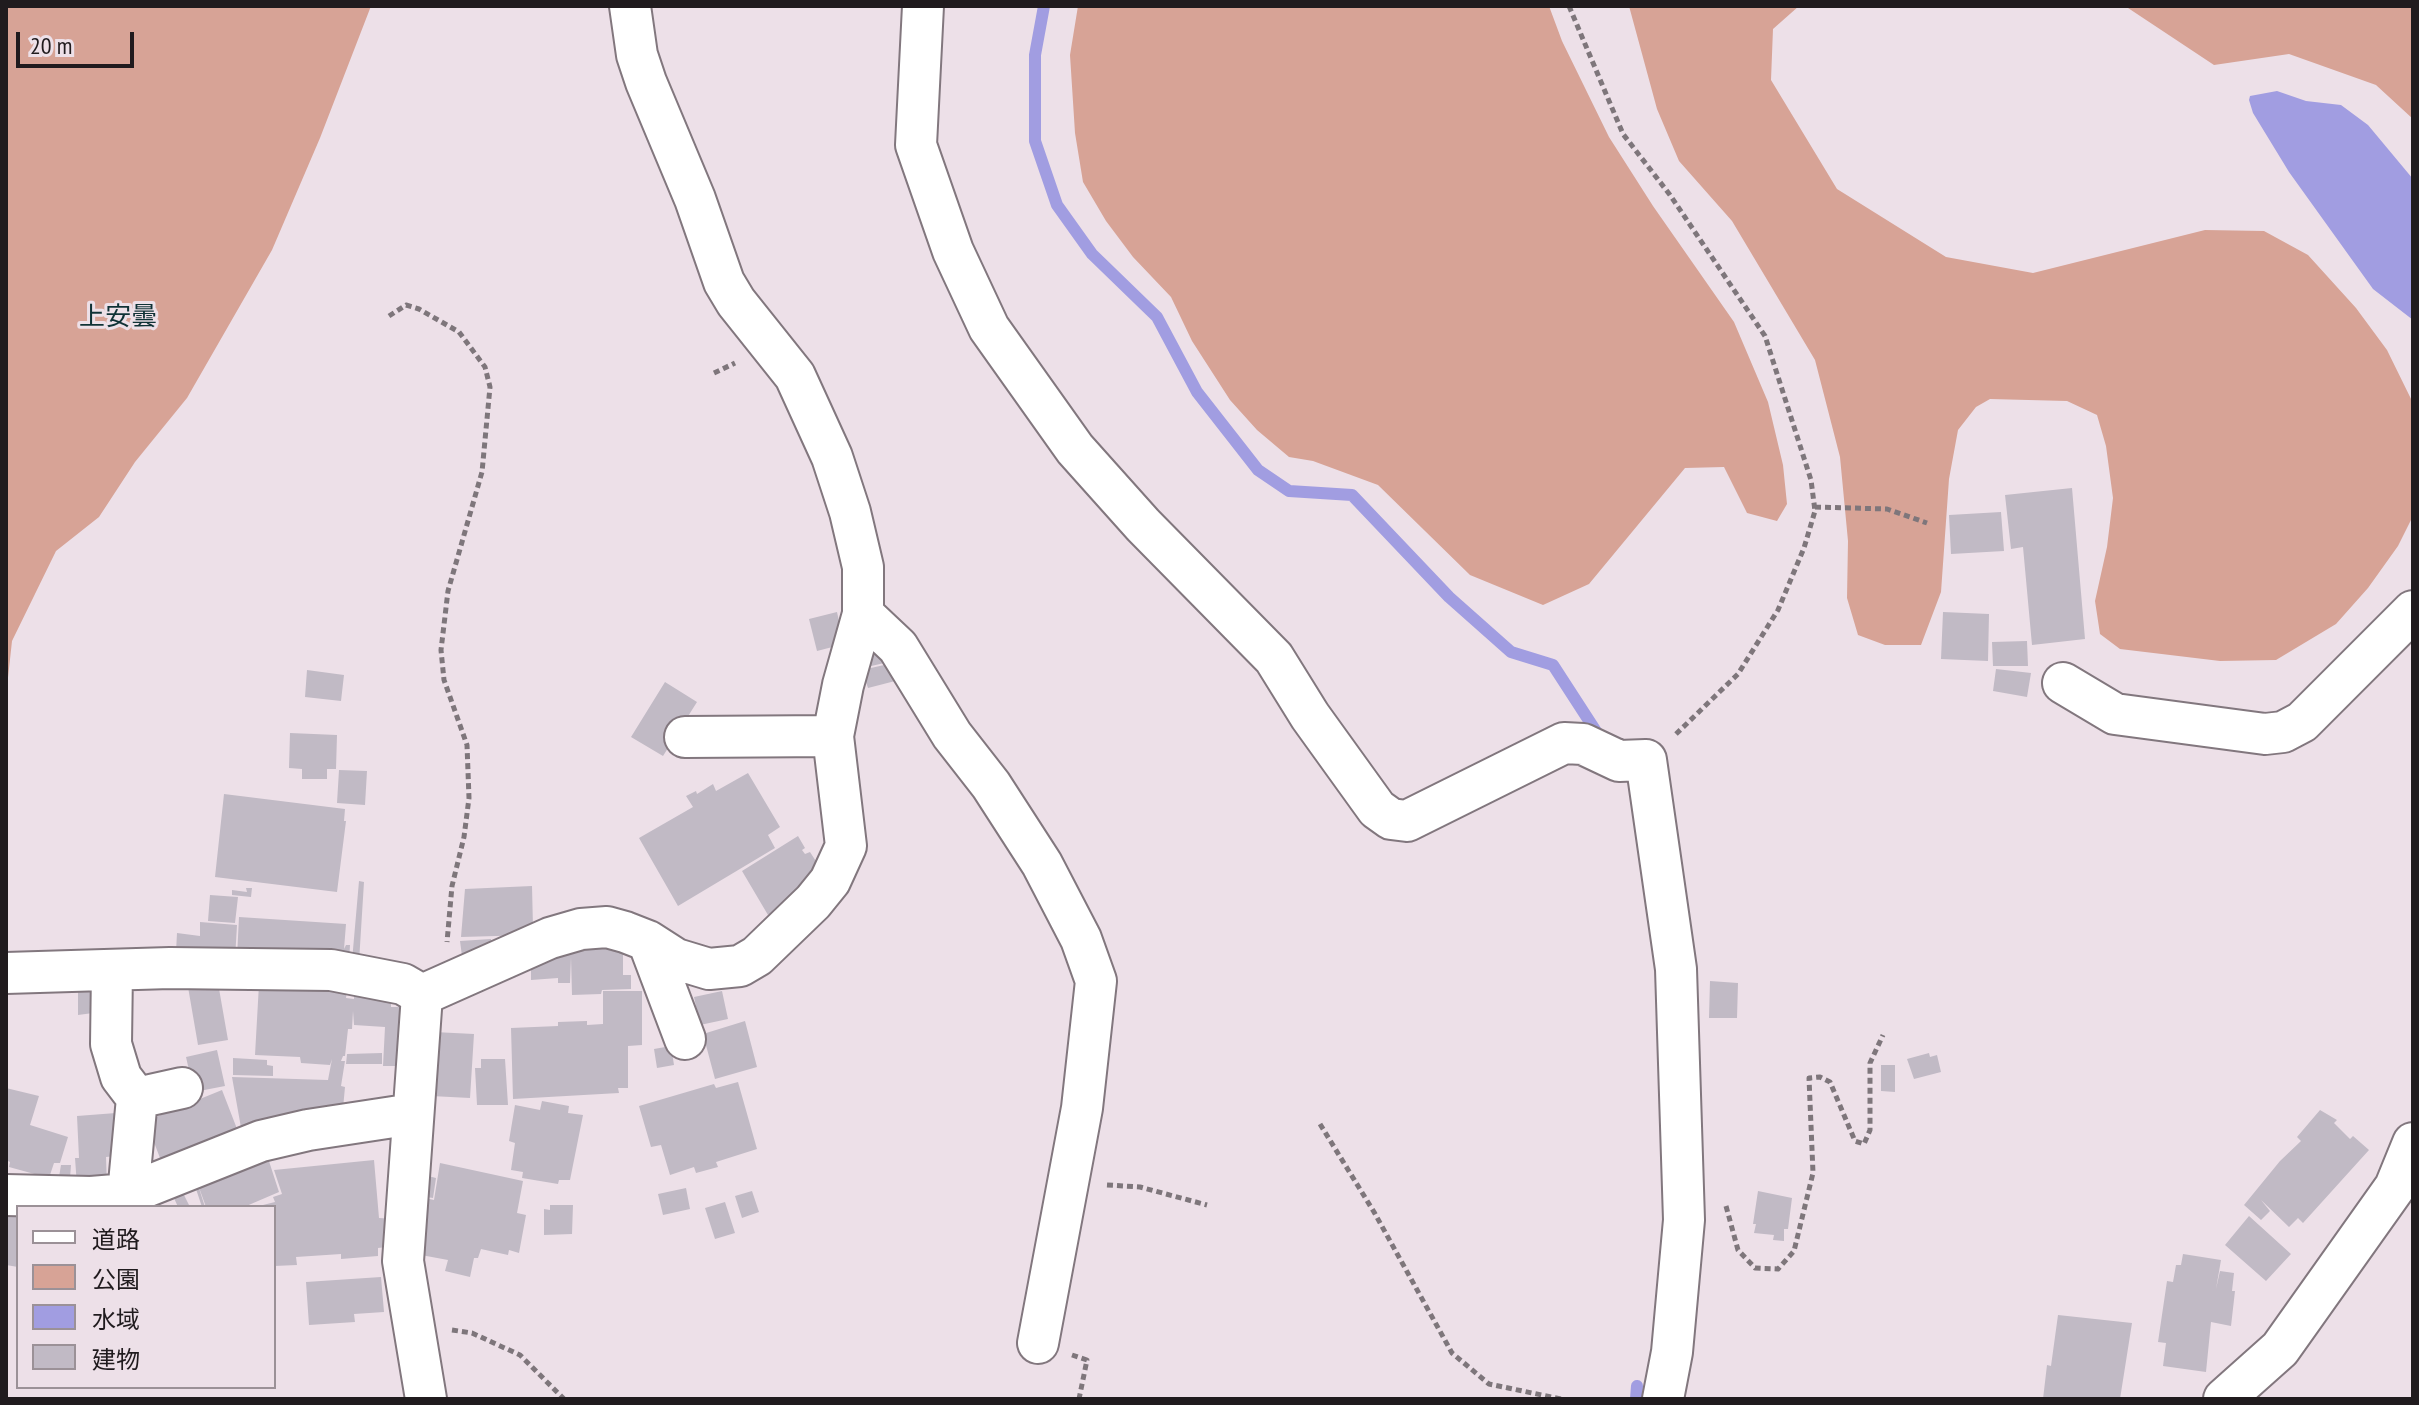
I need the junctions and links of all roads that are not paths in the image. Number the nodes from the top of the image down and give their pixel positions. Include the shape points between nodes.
1 (630, 6) edge
2 (923, 6) edge
3 (2413, 611) edge
4 (863, 614) junction
5 (2063, 683) dead end
6 (833, 736) junction
7 (685, 737) dead end
8 (648, 941) junction
9 (112, 970) junction
10 (6, 973) edge
11 (435, 990) junction
12 (685, 1039) dead end
13 (182, 1088) dead end
14 (137, 1098) junction
15 (413, 1114) junction
16 (2413, 1143) edge
17 (6, 1195) edge
18 (125, 1198) edge
19 (1038, 1343) dead end
20 (426, 1399) edge
21 (1663, 1399) edge
22 (2224, 1399) edge

1 - 4 street via 646,82 724,282 795,376 832,457 863,567
2 - 21 street via 916,145 953,251 989,328 1075,449 1274,658 1377,809 1391,819 1407,821 1564,743 1583,744 1619,761 1646,760 1676,969 1684,1204
3 - 5 street via 2302,722 2283,732 2115,714
4 - 6 street
4 - 19 street via 898,647 1042,864 1096,981 1082,1108
6 - 7 street
6 - 8 street via 846,846 813,902 740,966 709,969 676,959
8 - 11 street via 607,927 581,929
8 - 12 street
9 - 10 street
9 - 11 street via 331,970
9 - 14 street via 111,1044 121,1077
11 - 15 street
13 - 14 street
14 - 18 street
15 - 18 street via 261,1141
15 - 20 street via 403,1261
16 - 22 street via 2395,1187 2280,1349
17 - 18 street

